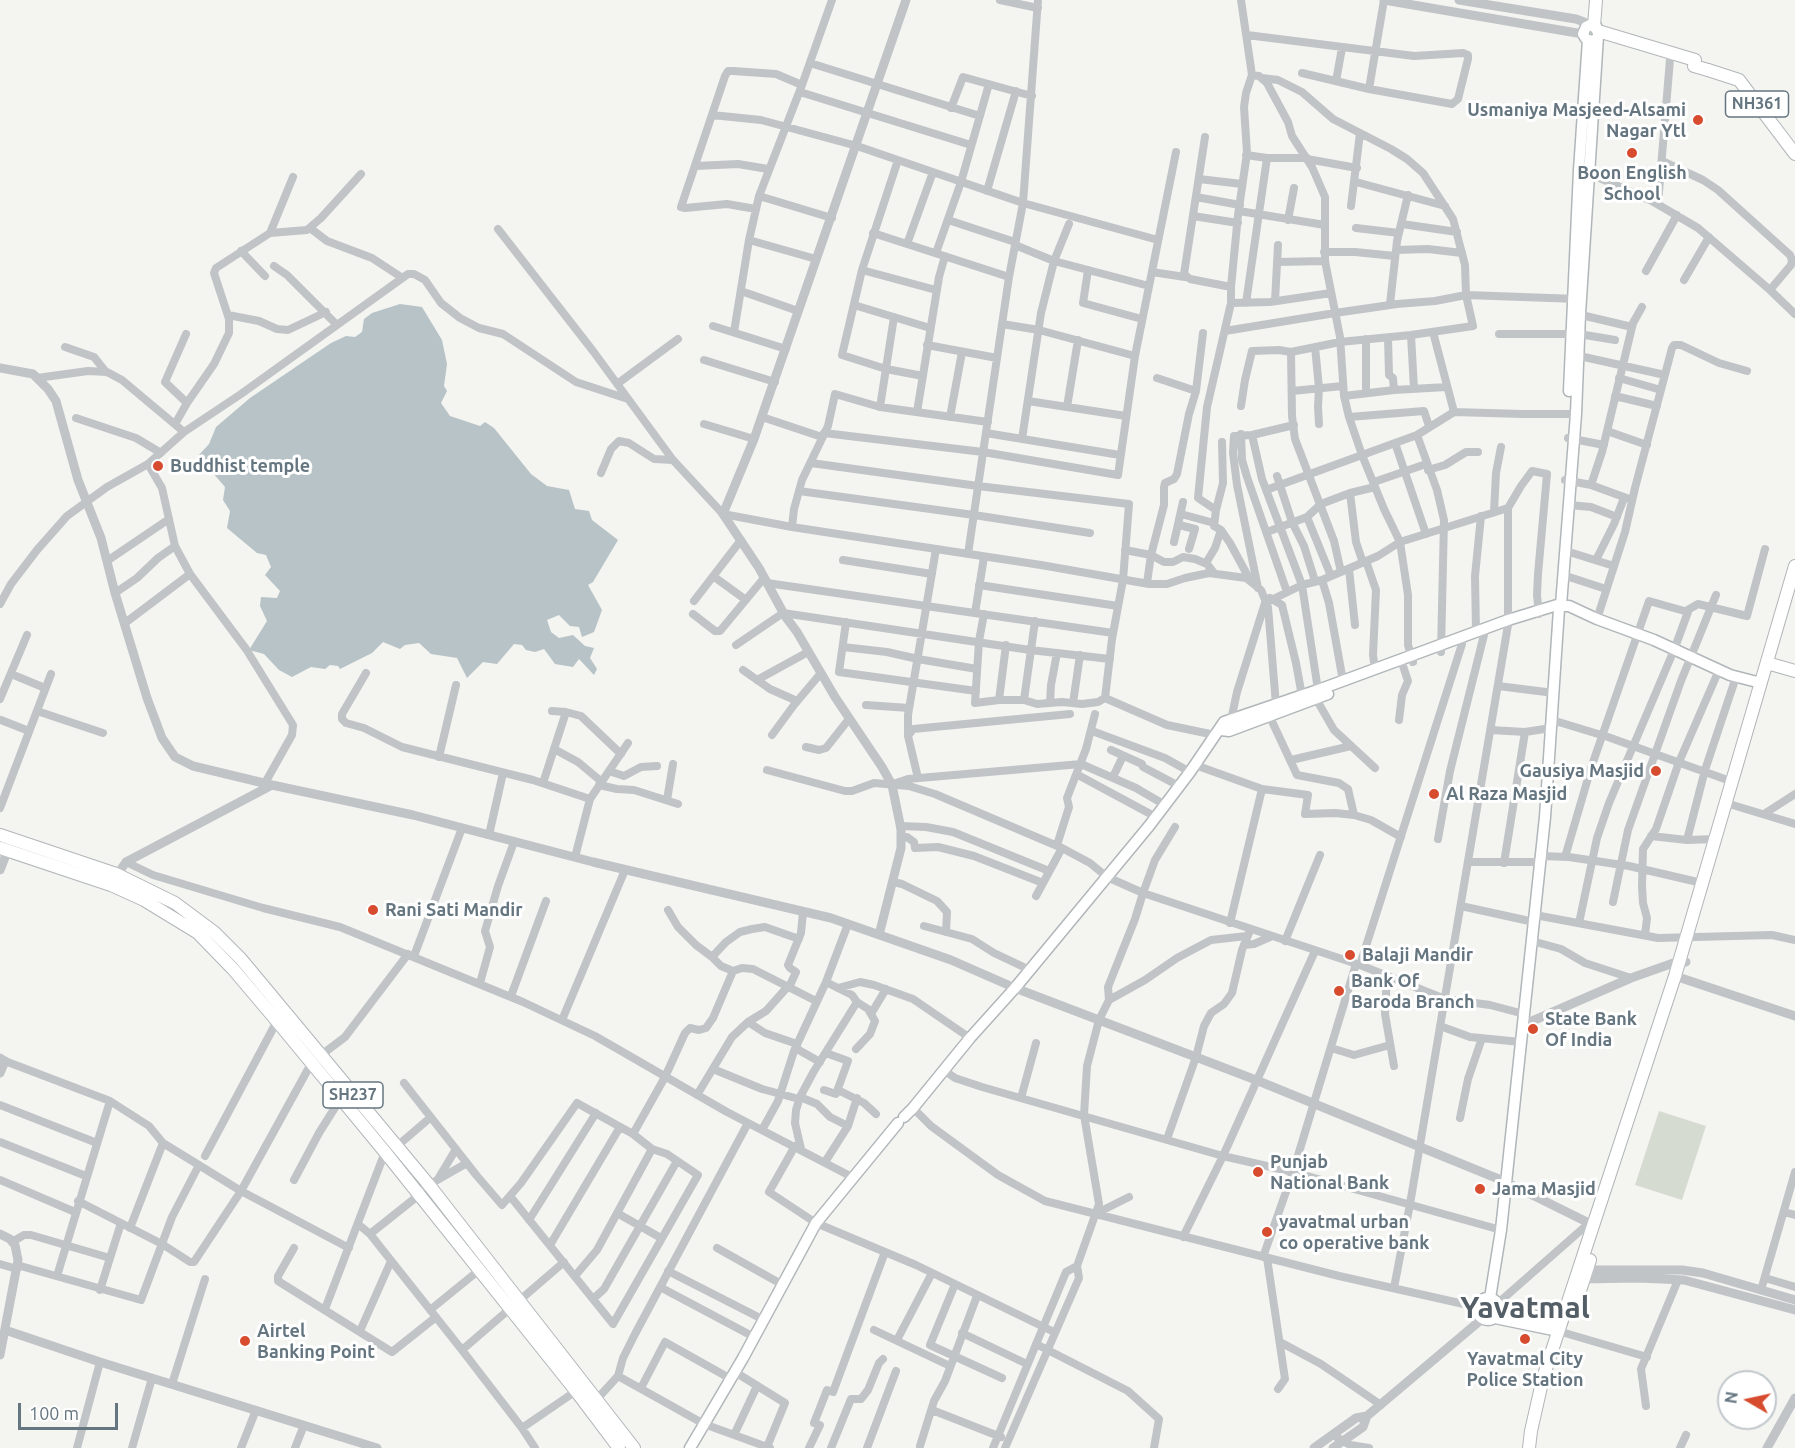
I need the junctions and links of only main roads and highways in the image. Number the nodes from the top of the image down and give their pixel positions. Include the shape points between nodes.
1 (1594, 0) edge
2 (1592, 32) junction
3 (1694, 63) junction
4 (1709, 67) junction
5 (1795, 143) edge
6 (1795, 154) edge
7 (1568, 480) junction
8 (1795, 566) edge
9 (1795, 587) edge
10 (1559, 606) junction
11 (1480, 633) junction
12 (1440, 648) junction
13 (1409, 661) junction
14 (1770, 664) junction
15 (1795, 671) edge
16 (1761, 683) junction
17 (1316, 693) junction
18 (1218, 732) junction
19 (1730, 804) junction
20 (5, 843) edge
21 (114, 880) junction
22 (1689, 938) junction
23 (1678, 977) junction
24 (316, 1059) junction
25 (391, 1149) junction
26 (1581, 1275) junction
27 (514, 1305) junction
28 (1495, 1307) junction
29 (1562, 1328) junction
30 (619, 1448) edge
31 (634, 1448) edge
32 (690, 1448) edge
33 (1530, 1448) edge
34 (1538, 1448) edge

1 - 2 main road
2 - 3 main road
2 - 3 main road, NH361 via 1670,59
2 - 7 main road
3 - 4 main road, NH361
4 - 5 main road via 1743,76
4 - 6 main road, NH361 via 1745,87
7 - 10 main road
7 - 10 main road via 1566,551
8 - 14 main road
9 - 14 main road
10 - 11 main road
10 - 16 main road via 1569,606 1736,677
10 - 28 main road via 1541,859
11 - 12 main road
11 - 12 main road via 1462,644
12 - 13 main road
13 - 17 main road
13 - 17 main road via 1375,669
14 - 15 main road
14 - 16 main road
14 - 19 main road
16 - 19 main road
17 - 18 main road via 1269,716
17 - 18 main road via 1224,722
18 - 32 main road via 1107,877 816,1223
19 - 22 main road
19 - 22 main road via 1702,883
20 - 21 main road, SH237
21 - 24 main road, SH237 via 198,933
21 - 24 main road, SH237 via 166,898 214,932 241,959
22 - 23 main road
23 - 26 main road
23 - 26 main road via 1590,1224
24 - 25 main road, SH237
24 - 25 main road, SH237 via 341,1098
25 - 27 main road, SH237 via 417,1193 478,1271
25 - 27 main road, SH237 via 433,1183
26 - 29 main road
27 - 30 main road, SH237
27 - 31 main road, SH237 via 597,1399
28 - 28 main road via 1480,1301 1477,1306 1478,1313 1488,1320
28 - 29 main road
29 - 33 main road via 1544,1378
29 - 34 main road

